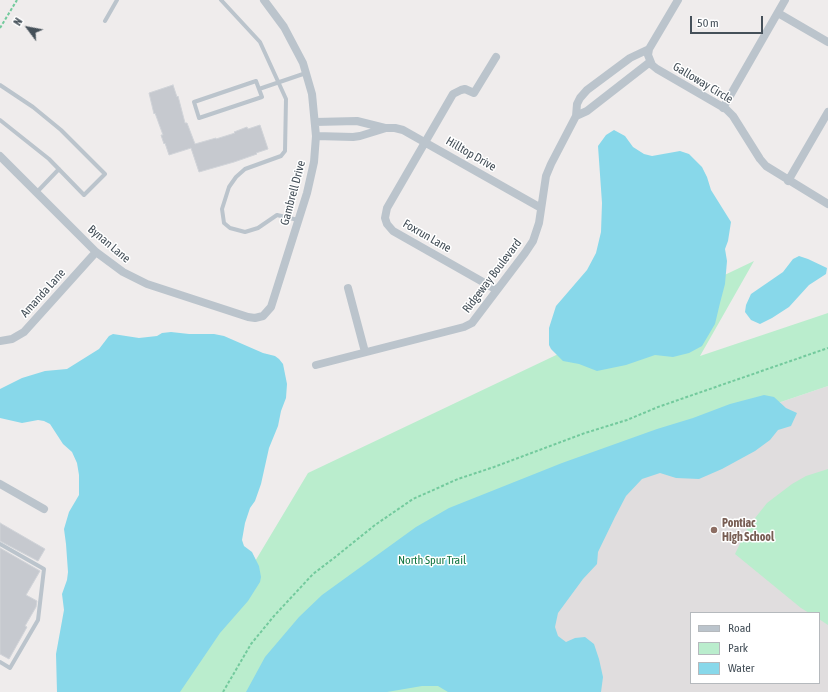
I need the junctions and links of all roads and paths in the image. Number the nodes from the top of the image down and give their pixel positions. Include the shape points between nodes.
1 (16, 0) edge
2 (117, 0) edge
3 (221, 0) edge
4 (264, 0) edge
5 (678, 0) edge
6 (785, 0) edge
7 (778, 12) junction
8 (105, 21) dead end
9 (0, 28) edge
10 (828, 42) edge
11 (649, 49) junction
12 (496, 57) dead end
13 (650, 62) junction
14 (307, 73) junction
15 (279, 83) junction
16 (0, 85) edge
17 (259, 89) junction
18 (723, 108) junction
19 (828, 112) edge
20 (576, 116) junction
21 (0, 120) edge
22 (315, 122) junction
23 (386, 128) junction
24 (316, 136) junction
25 (426, 142) junction
26 (0, 156) edge
27 (59, 169) junction
28 (788, 181) junction
29 (37, 192) junction
30 (828, 204) edge
31 (541, 208) junction
32 (299, 220) junction
33 (96, 252) junction
34 (348, 288) dead end
35 (497, 290) junction
36 (271, 306) joint
37 (0, 341) edge
38 (828, 348) edge
39 (365, 352) junction
40 (316, 365) dead end
41 (0, 484) edge
42 (44, 509) dead end
43 (0, 544) edge
44 (0, 662) edge
45 (222, 692) edge

1 - 9 path
2 - 8 lane
3 - 15 lane via 260,42
4 - 14 street, Gambrell Drive via 292,40
5 - 11 street
6 - 7 street
7 - 10 street
7 - 18 street
11 - 13 street
11 - 20 street, Ridgeway Boulevard via 630,58 584,93 577,104
12 - 25 street via 474,93 465,89 453,94
13 - 18 street, Galloway Circle via 657,69
13 - 20 street
14 - 15 lane
14 - 22 street, Gambrell Drive
15 - 17 lane
15 - 32 lane via 286,99 285,151 281,156 245,169 236,177 222,209 223,218 230,228 245,232 258,228 278,215
16 - 27 lane via 52,122 105,174 84,194
17 - 17 lane via 256,81 194,102 199,118 262,97
18 - 28 street, Galloway Circle via 733,116 763,163
19 - 28 street
20 - 31 street, Ridgeway Boulevard via 548,172
21 - 27 lane
22 - 23 street, Hilltop Drive via 357,121
22 - 24 street, Gambrell Drive
23 - 24 street, Hilltop Drive via 353,137
23 - 25 street, Hilltop Drive via 403,130
24 - 32 street, Gambrell Drive via 313,171
25 - 31 street, Hilltop Drive
25 - 35 street, Foxrun Lane via 386,211 387,224 394,231
26 - 29 street, Bynan Lane
27 - 29 lane
28 - 30 street, Galloway Circle
29 - 33 street, Bynan Lane
31 - 35 street, Ridgeway Boulevard via 533,241
32 - 36 street, Gambrell Drive
33 - 36 street, Bynan Lane via 141,282 248,317 263,316
33 - 37 street, Amanda Lane via 24,332
34 - 39 street
35 - 39 street, Ridgeway Boulevard via 467,326
38 - 45 path via 458,479 413,499 313,574 251,644
39 - 40 street, Ridgeway Boulevard
41 - 42 street
43 - 44 lane via 44,569 38,620 10,668

